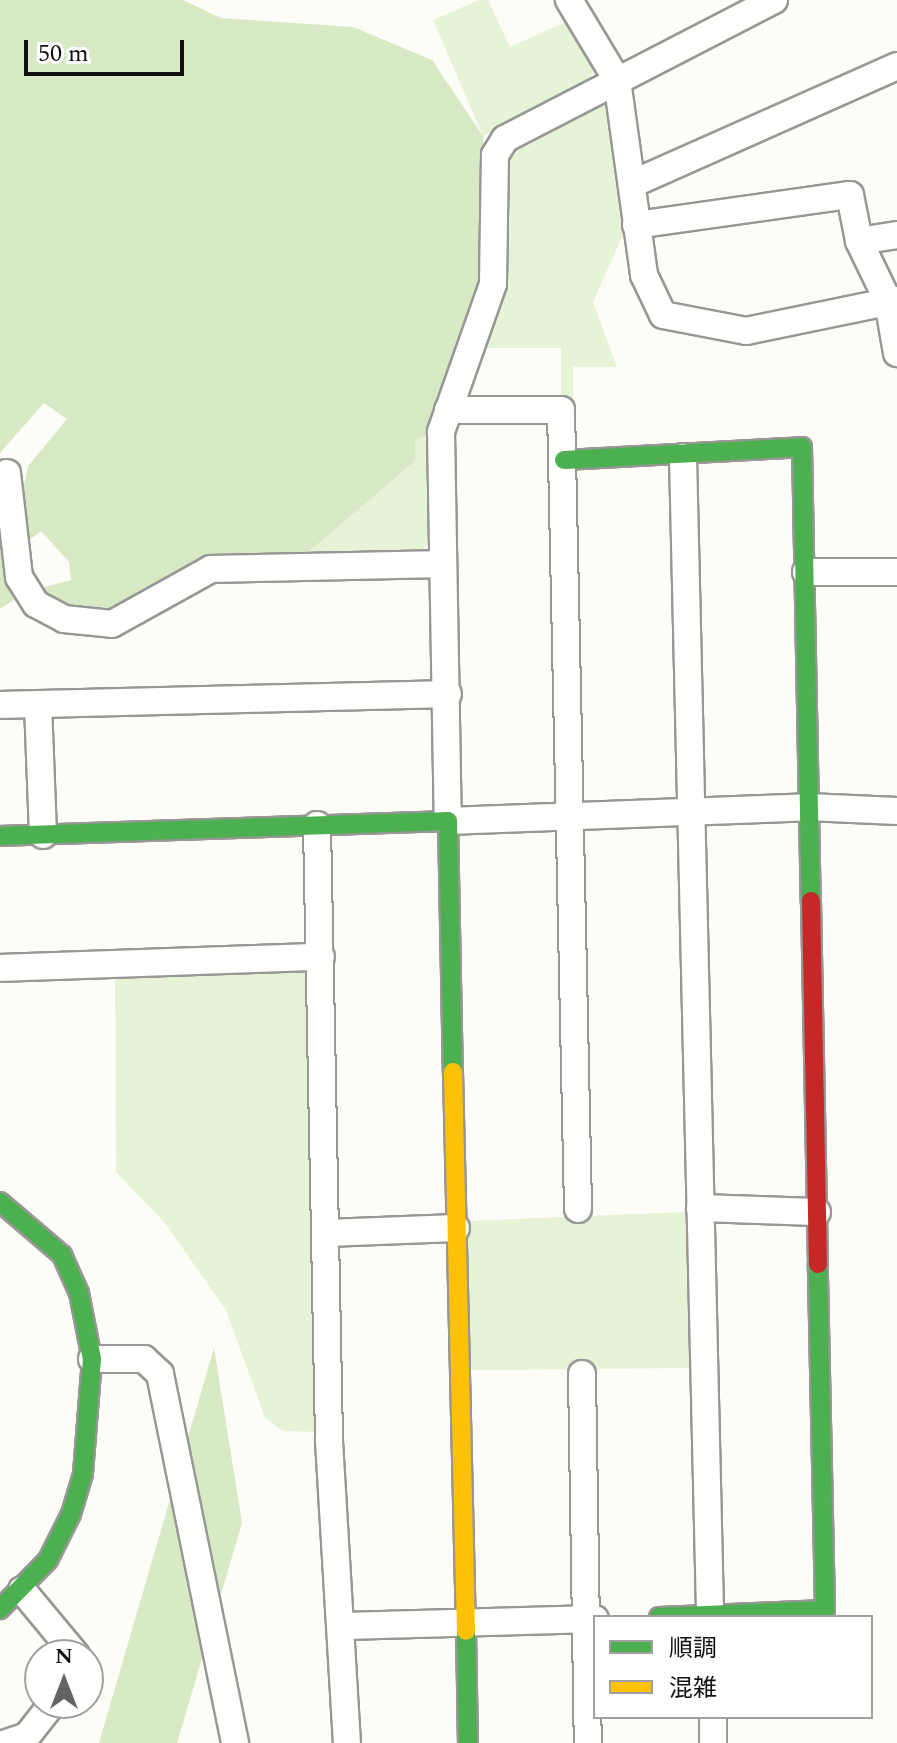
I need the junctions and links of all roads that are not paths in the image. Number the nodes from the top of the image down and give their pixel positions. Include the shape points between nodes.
1 (569, 0) edge
2 (774, 0) edge
3 (897, 66) edge
4 (617, 80) junction
5 (632, 184) junction
6 (636, 225) junction
7 (897, 235) edge
8 (859, 241) junction
9 (892, 300) edge
10 (897, 353) edge
11 (448, 410) junction
12 (683, 457) junction
13 (564, 460) junction
14 (7, 473) dead end
15 (443, 564) junction
16 (806, 572) junction
17 (897, 572) edge
18 (448, 694) junction
19 (38, 704) junction
20 (0, 705) edge
21 (808, 807) junction
22 (897, 811) edge
23 (694, 813) junction
24 (569, 817) junction
25 (448, 821) junction
26 (317, 825) junction
27 (43, 835) junction
28 (0, 836) edge
29 (321, 957) junction
30 (0, 968) edge
31 (0, 1202) edge
32 (700, 1208) junction
33 (578, 1209) dead end
34 (817, 1212) junction
35 (456, 1228) junction
36 (327, 1233) junction
37 (92, 1359) junction
38 (582, 1374) dead end
39 (22, 1590) junction
40 (0, 1609) edge
41 (710, 1615) edge
42 (729, 1615) edge
43 (591, 1620) edge
44 (466, 1622) junction
45 (345, 1626) junction
46 (63, 1639) edge
47 (40, 1719) edge
48 (713, 1719) edge
49 (6, 1743) edge
50 (235, 1743) edge
51 (347, 1743) edge
52 (468, 1743) edge
53 (588, 1743) edge
54 (713, 1743) edge

1 - 4 street
2 - 4 street
3 - 5 street
4 - 5 street
4 - 11 street via 499,147 493,284
5 - 6 street
6 - 8 street via 850,195
6 - 9 street via 651,299 663,315 684,322 746,331
7 - 8 street
8 - 9 street
9 - 10 street
11 - 13 street via 561,410
11 - 15 street via 441,432
12 - 13 street
12 - 16 street via 710,448 802,447
12 - 23 street
13 - 24 street
14 - 15 street via 19,577 36,604 64,619 112,624 211,569
15 - 18 street
16 - 17 street
16 - 21 street
18 - 19 street
18 - 25 street
19 - 20 street
19 - 27 street
21 - 22 street
21 - 23 street
21 - 34 street
23 - 24 street
23 - 32 street
24 - 25 street
24 - 33 street
25 - 26 street
25 - 35 street
26 - 27 street
26 - 29 street
27 - 28 street
29 - 30 street
29 - 36 street
31 - 37 street via 62,1255 79,1293
32 - 34 street
32 - 41 street
34 - 42 street via 825,1610
35 - 36 street
35 - 44 street
36 - 45 street via 329,1441
37 - 39 street via 83,1474 48,1560
37 - 50 street via 144,1359 160,1374
38 - 43 street
39 - 40 street
39 - 46 street
43 - 44 street
43 - 53 street
44 - 45 street
44 - 52 street
45 - 51 street
47 - 49 street via 27,1736
48 - 54 street

